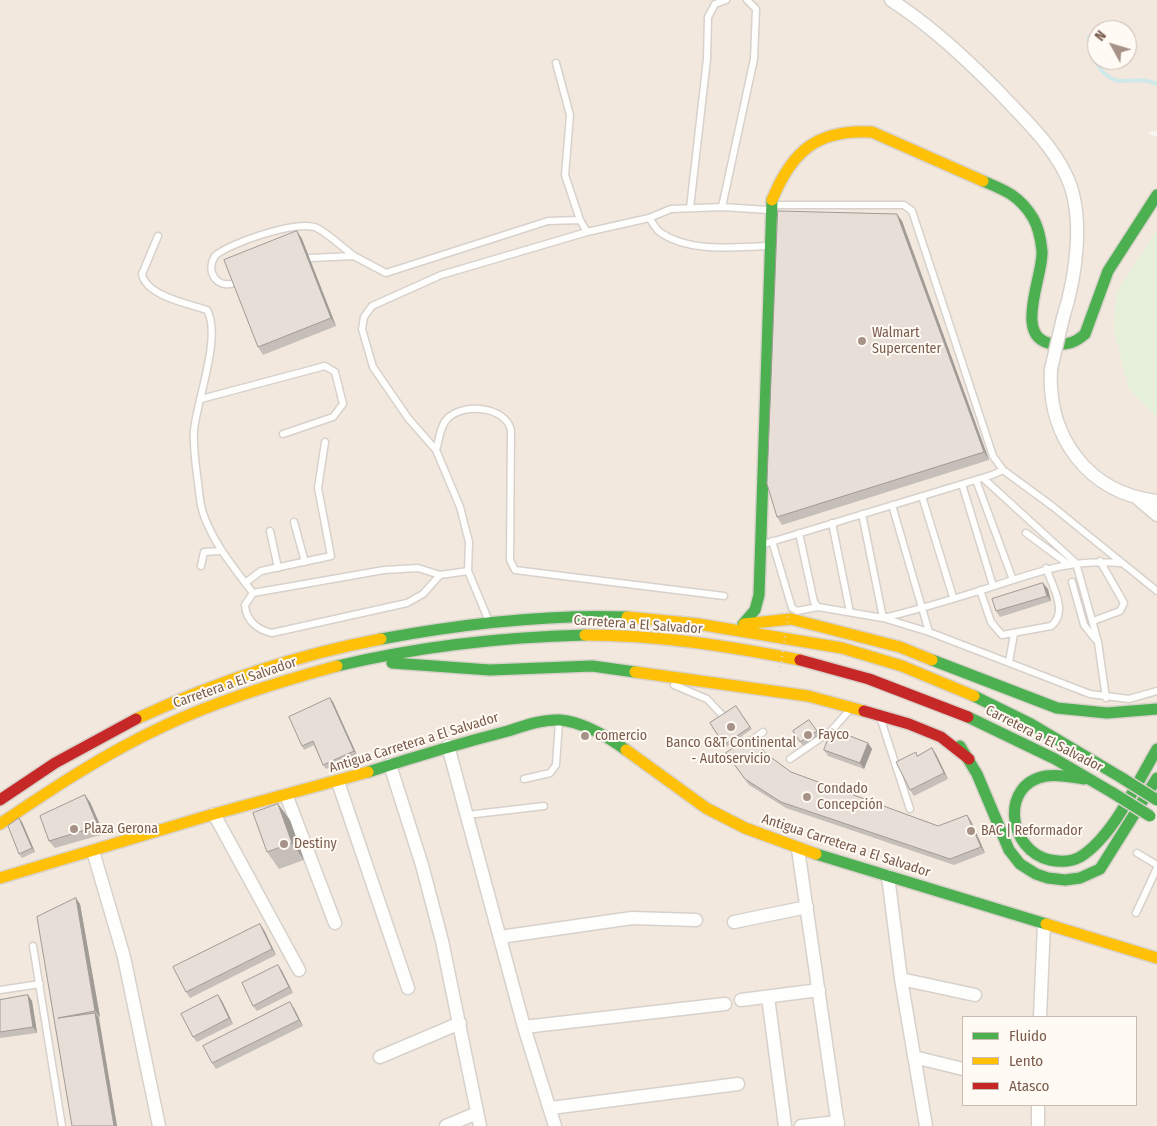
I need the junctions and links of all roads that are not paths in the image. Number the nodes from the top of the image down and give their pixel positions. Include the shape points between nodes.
1 (726, 0) edge
2 (746, 0) edge
3 (891, 0) edge
4 (556, 63) dead end
5 (1157, 195) edge
6 (722, 207) junction
7 (690, 208) junction
8 (770, 208) junction
9 (649, 218) junction
10 (580, 220) junction
11 (587, 232) junction
12 (158, 236) dead end
13 (768, 246) junction
14 (354, 256) junction
15 (310, 258) edge
16 (235, 283) edge
17 (201, 399) junction
18 (283, 434) dead end
19 (326, 442) dead end
20 (436, 450) junction
21 (1003, 470) junction
22 (980, 479) junction
23 (962, 484) junction
24 (922, 496) junction
25 (1138, 499) junction
26 (1157, 501) edge
27 (892, 505) junction
28 (862, 514) junction
29 (1157, 515) edge
30 (294, 522) dead end
31 (832, 523) junction
32 (270, 531) dead end
33 (799, 533) junction
34 (1026, 533) dead end
35 (772, 541) junction
36 (759, 546) junction
37 (220, 550) junction
38 (1100, 561) junction
39 (306, 562) junction
40 (1076, 563) junction
41 (1120, 563) junction
42 (1068, 564) junction
43 (201, 566) dead end
44 (278, 568) junction
45 (1046, 568) junction
46 (468, 571) junction
47 (440, 575) junction
48 (1013, 580) junction
49 (1072, 582) dead end
50 (245, 583) junction
51 (992, 586) junction
52 (980, 590) junction
53 (1157, 591) edge
54 (253, 593) junction
55 (759, 594) junction
56 (724, 596) dead end
57 (953, 598) junction
58 (818, 607) junction
59 (924, 608) junction
60 (850, 612) junction
61 (883, 618) junction
62 (779, 620) junction
63 (1093, 621) junction
64 (490, 623) junction
65 (743, 624) junction
66 (722, 627) junction
67 (929, 632) junction
68 (1014, 634) junction
69 (1098, 642) junction
70 (358, 660) junction
71 (1009, 662) junction
72 (659, 675) junction
73 (1157, 691) edge
74 (1019, 692) junction
75 (918, 696) junction
76 (1106, 698) junction
77 (852, 707) junction
78 (1157, 709) edge
79 (879, 714) junction
80 (724, 717) edge
81 (559, 720) junction
82 (764, 732) dead end
83 (1050, 735) junction
84 (738, 738) edge
85 (448, 746) junction
86 (1157, 749) edge
87 (790, 759) dead end
88 (969, 759) junction
89 (390, 765) junction
90 (1157, 778) edge
91 (524, 779) dead end
92 (1092, 780) junction
93 (338, 782) junction
94 (287, 797) junction
95 (0, 800) edge
96 (1157, 800) edge
97 (544, 806) dead end
98 (910, 809) dead end
99 (214, 814) junction
100 (467, 815) junction
101 (1154, 819) edge
102 (0, 824) edge
103 (798, 849) junction
104 (93, 851) junction
105 (1137, 853) dead end
106 (1157, 867) edge
107 (888, 876) junction
108 (0, 878) edge
109 (807, 907) junction
110 (1136, 913) dead end
111 (696, 920) dead end
112 (734, 922) dead end
113 (335, 923) dead end
114 (1044, 924) junction
115 (500, 937) junction
116 (33, 946) dead end
117 (1157, 958) edge
118 (299, 970) dead end
119 (901, 979) junction
120 (40, 984) junction
121 (408, 988) dead end
122 (0, 990) edge
123 (819, 990) junction
124 (975, 995) dead end
125 (768, 997) junction
126 (741, 1000) dead end
127 (725, 1004) dead end
128 (1040, 1016) edge
129 (460, 1023) junction
130 (524, 1027) junction
131 (380, 1057) dead end
132 (914, 1057) junction
133 (962, 1069) edge
134 (738, 1084) dead end
135 (1038, 1106) edge
136 (551, 1108) junction
137 (477, 1112) junction
138 (838, 1124) edge
139 (62, 1126) edge
140 (159, 1126) edge
141 (446, 1126) edge
142 (480, 1126) edge
143 (555, 1126) edge
144 (785, 1126) edge
145 (800, 1126) edge
146 (926, 1126) edge
147 (1038, 1126) edge

1 - 7 lane via 715,4 708,17 707,58
2 - 6 lane via 756,9 754,59
3 - 25 street, bridge via 953,46 1033,128 1066,174 1078,234 1071,290 1051,369 1050,390 1058,421 1081,465 1095,478
4 - 10 lane via 570,115 565,175
5 - 8 main road via 1108,271 1087,331 1077,341 1062,345 1046,343 1033,329 1032,304 1042,252 1034,219 1015,195 885,136 848,130 835,131 816,140 798,154 776,188
6 - 7 lane
6 - 8 lane
7 - 9 lane via 671,209
8 - 13 main road
8 - 21 lane via 904,206 912,211 993,456
9 - 11 lane
9 - 13 lane via 659,232 677,242 721,247
10 - 11 lane
10 - 14 lane via 548,221 386,273
11 - 20 lane via 440,274 372,306 364,317 362,329 373,367 408,418
12 - 17 lane via 142,274 146,283 153,291 207,310 211,317 211,340
13 - 36 main road
14 - 15 lane
14 - 16 lane via 315,227 285,228 250,238 215,256 210,267 214,278 224,284
17 - 18 lane via 324,366 335,372 343,404 339,412
17 - 37 lane via 194,430 196,466 202,512
19 - 39 lane via 318,488 331,555
20 - 46 lane via 460,507 469,542
20 - 56 lane via 446,420 459,410 479,409 508,421 511,430 510,560 515,570
21 - 22 lane
21 - 41 lane
22 - 23 lane
22 - 40 lane
22 - 48 lane
23 - 24 lane
23 - 51 lane
24 - 27 lane
24 - 57 lane
25 - 26 street
25 - 29 street
27 - 28 lane
27 - 59 lane
28 - 31 lane
28 - 61 lane
30 - 39 lane
31 - 33 lane
31 - 60 lane
32 - 44 lane
33 - 35 lane
33 - 58 lane via 814,602
34 - 42 lane
35 - 36 lane
35 - 58 lane via 792,608 797,611
36 - 55 main road
37 - 43 lane via 204,552
37 - 50 lane
38 - 40 lane
38 - 41 lane
38 - 63 lane via 1124,603 1120,611
39 - 44 lane
40 - 42 lane
40 - 63 lane
41 - 53 lane
42 - 45 lane
44 - 50 lane via 261,571
45 - 48 lane
45 - 68 lane via 1060,610 1058,617 1051,626
46 - 47 lane
46 - 64 lane
47 - 54 lane via 418,568 384,570
47 - 54 lane via 423,594 407,603 272,633 249,619 245,606
48 - 51 lane
49 - 69 lane via 1084,624
50 - 54 lane
51 - 52 lane
52 - 57 lane
52 - 68 lane via 990,622 1002,635
55 - 62 main road
55 - 65 main road via 755,610
57 - 59 lane
58 - 60 lane
59 - 61 lane
59 - 67 lane
60 - 61 lane
61 - 67 lane
62 - 65 main road
62 - 74 main road via 791,619 900,647
63 - 69 lane
64 - 66 main road, Carretera a El Salvador via 550,617 616,616 670,619
64 - 95 main road, Carretera a El Salvador via 361,642 212,684 87,743
65 - 66 main road
66 - 83 main road, Carretera a El Salvador via 835,646 868,655 955,688
67 - 71 lane
68 - 71 lane
69 - 76 lane
70 - 72 main road via 490,670 592,666
70 - 75 main road, Carretera a El Salvador via 439,647 544,636 632,637 707,644 787,658 860,676
70 - 102 main road, Carretera a El Salvador via 269,685 172,720 101,756 40,794
71 - 76 lane
72 - 77 main road via 761,688
72 - 80 lane via 677,687 708,699
73 - 76 lane via 1129,700
74 - 78 main road via 1057,708 1079,712 1109,715
74 - 83 main road
75 - 88 main road
75 - 92 main road, Carretera a El Salvador via 1020,740
77 - 79 main road
77 - 87 lane via 831,731
79 - 88 main road via 940,737
79 - 98 lane
81 - 85 main road, Antigua Carretera a El Salvador
81 - 91 lane via 556,765 550,773
81 - 103 main road, Antigua Carretera a El Salvador via 610,738 706,808
82 - 84 lane via 744,746
83 - 96 main road, Carretera a El Salvador, bridge
85 - 89 main road, Antigua Carretera a El Salvador
85 - 100 street
86 - 92 main road via 1095,844 1079,857 1066,861 1038,858 1025,847 1016,832 1015,802 1022,790 1033,780 1044,776
88 - 90 main road via 1009,850 1020,864 1036,874 1065,880 1080,878 1100,869
89 - 93 main road, Antigua Carretera a El Salvador
89 - 129 street via 422,865
92 - 101 main road, Carretera a El Salvador, bridge
93 - 94 main road, Antigua Carretera a El Salvador
93 - 121 street
94 - 99 main road, Antigua Carretera a El Salvador
94 - 113 street
97 - 100 lane
99 - 104 main road, Antigua Carretera a El Salvador
99 - 118 street
100 - 115 street
103 - 107 main road, Antigua Carretera a El Salvador
103 - 109 street
104 - 108 main road, Antigua Carretera a El Salvador via 64,856
104 - 140 street via 124,957
105 - 106 lane
106 - 110 lane
107 - 114 main road, Antigua Carretera a El Salvador
107 - 119 street
109 - 112 street
109 - 123 street
111 - 115 street via 632,918
114 - 117 main road, Antigua Carretera a El Salvador
114 - 128 street
115 - 130 street
116 - 120 lane
119 - 124 street
119 - 132 street
120 - 122 lane
120 - 139 lane
123 - 125 street
123 - 138 street
125 - 126 street
125 - 144 street
127 - 130 street
129 - 131 street
129 - 137 street
130 - 136 street
132 - 133 street
132 - 146 street
134 - 136 street
135 - 147 street
136 - 143 street
137 - 141 street
137 - 142 street
138 - 145 street

